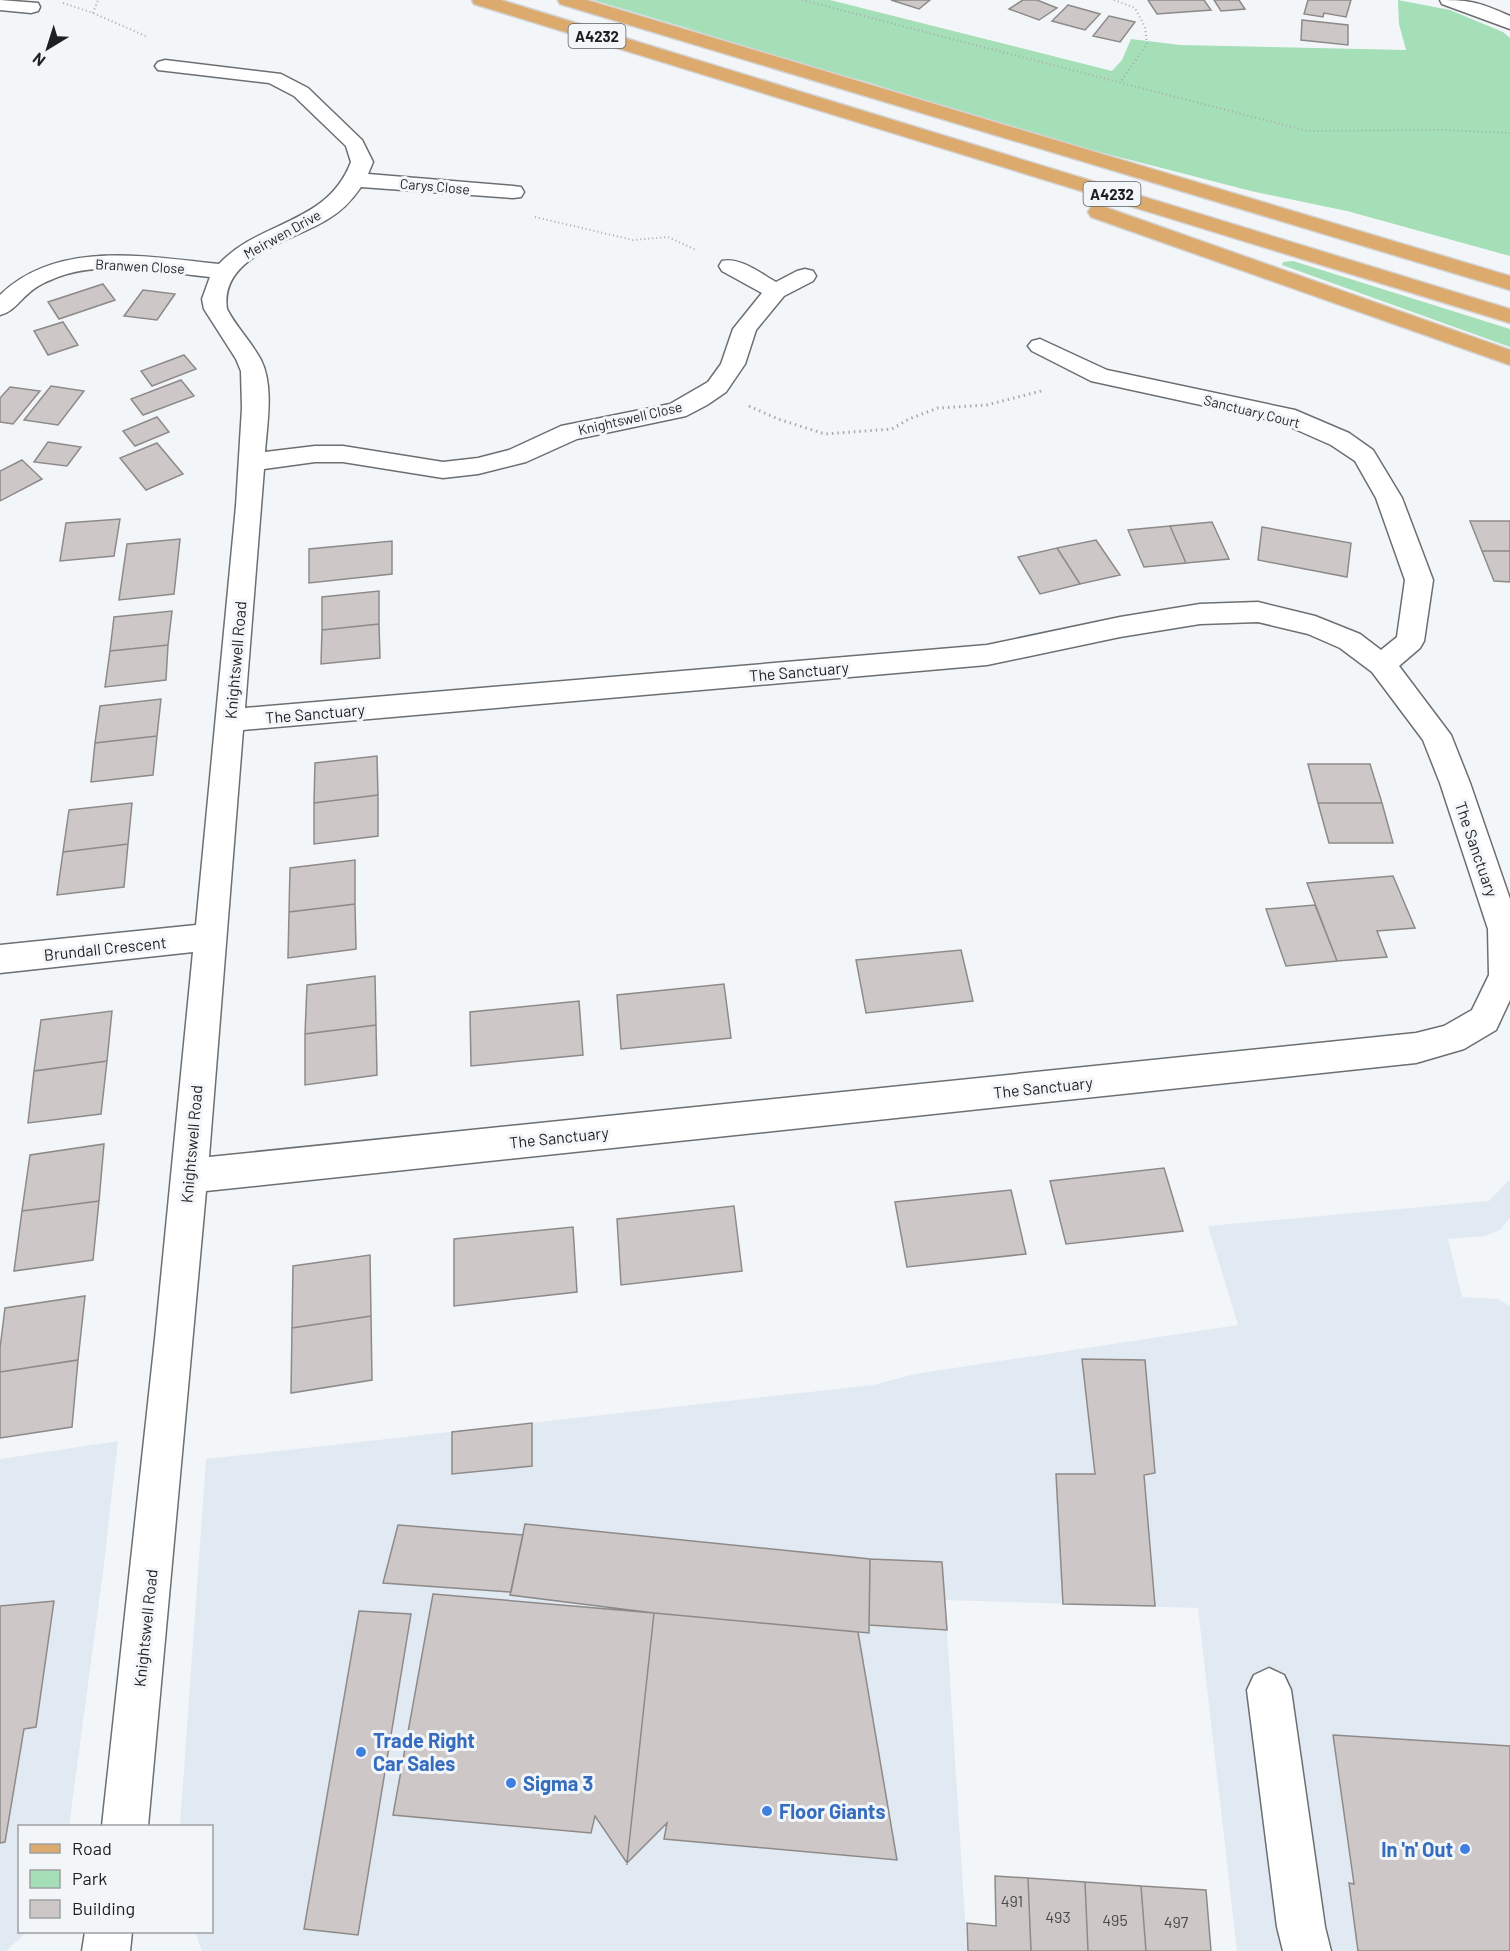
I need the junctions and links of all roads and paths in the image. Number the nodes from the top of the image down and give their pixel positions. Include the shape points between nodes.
1 (56, 0) edge
2 (98, 0) edge
3 (481, 0) edge
4 (567, 0) edge
5 (802, 0) edge
6 (1114, 0) edge
7 (1449, 0) edge
8 (0, 4) edge
9 (31, 7) dead end
10 (93, 13) junction
11 (1510, 23) edge
12 (167, 62) joint
13 (714, 72) junction
14 (1121, 81) junction
15 (1510, 133) edge
16 (1163, 179) junction
17 (356, 180) junction
18 (510, 198) joint
19 (730, 266) joint
20 (1510, 268) edge
21 (223, 272) junction
22 (805, 276) dead end
23 (1510, 284) edge
24 (776, 291) junction
25 (0, 308) edge
26 (1510, 316) edge
27 (1040, 346) dead end
28 (1510, 358) edge
29 (1081, 367) junction
30 (1061, 386) joint
31 (713, 390) junction
32 (253, 462) junction
33 (1382, 665) junction
34 (229, 720) junction
35 (211, 937) junction
36 (0, 959) edge
37 (188, 1176) junction
38 (1269, 1690) dead end
39 (125, 1825) edge
40 (109, 1933) edge
41 (106, 1951) edge
42 (1307, 1951) edge

1 - 10 path
2 - 10 path
3 - 13 main road, A4232
4 - 16 main road, A4232
5 - 14 path
6 - 14 path via 1135,8 1145,27 1147,44
7 - 11 street
8 - 9 street
10 - 12 path via 148,38
12 - 17 street via 274,78 301,92 355,144 362,162
13 - 26 main road, A4232
13 - 28 main road
14 - 15 path via 1308,131
16 - 20 main road
16 - 23 main road, A4232
17 - 18 street, Carys Close
17 - 21 street, Meirwen Drive via 335,204 310,221 255,246
18 - 19 path via 574,228 633,240 668,237
19 - 24 street
21 - 25 street, Branwen Close via 100,262 64,267 38,276 12,292
21 - 32 street via 214,299 219,317 247,353 255,378
22 - 24 street, Knightswell Close
24 - 31 street, Knightswell Close via 745,329 733,364
27 - 29 street, Sanctuary Court
29 - 30 street
29 - 33 street, Sanctuary Court via 1128,383 1287,417 1340,439 1364,456 1389,498 1419,580 1410,641
30 - 31 path via 987,405 938,408 892,429 825,434 778,419
31 - 32 street, Knightswell Close via 676,410 570,432 517,456 478,466 443,470 343,454
32 - 34 street, Knightswell Road
33 - 34 street, The Sanctuary via 1350,641 1315,626 1258,612 1200,614 987,655
33 - 37 street, The Sanctuary via 1436,735 1504,929 1505,975 1484,1020 1452,1039 1416,1048
34 - 35 street, Knightswell Road
35 - 36 street, Brundall Crescent
35 - 37 street, Knightswell Road
37 - 39 street, Knightswell Road
38 - 42 street via 1300,1927
40 - 41 street

